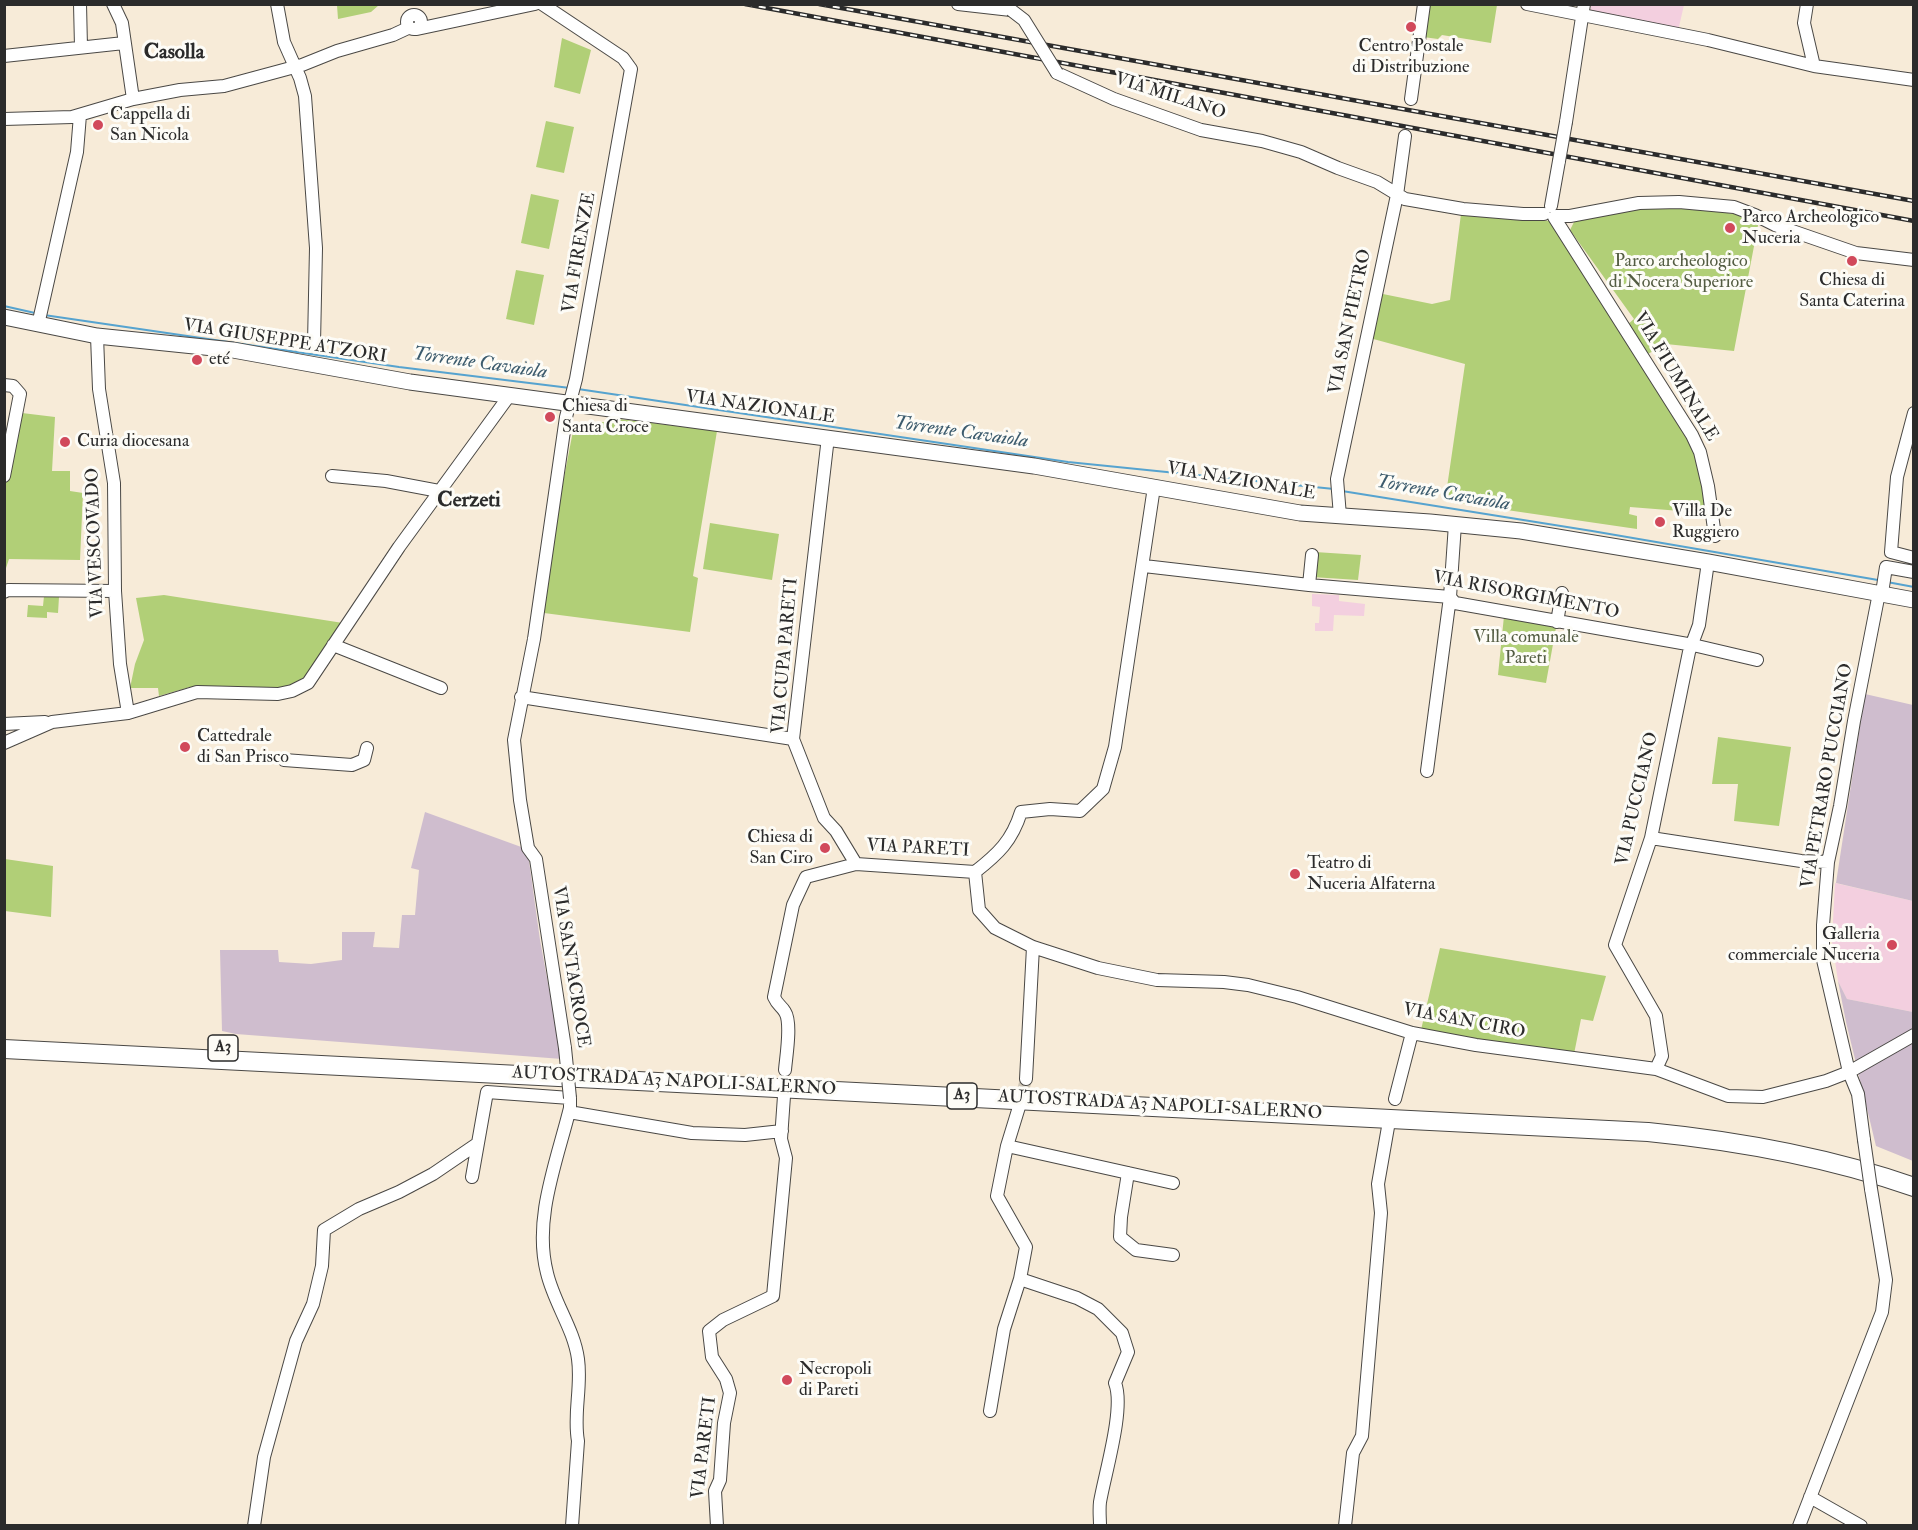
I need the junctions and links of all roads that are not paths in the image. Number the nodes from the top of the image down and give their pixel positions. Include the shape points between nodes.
1 (80, 4) edge
2 (113, 4) edge
3 (277, 4) edge
4 (535, 4) edge
5 (542, 4) edge
6 (958, 4) edge
7 (1424, 4) edge
8 (1527, 4) edge
9 (1808, 4) edge
10 (1583, 10) edge
11 (415, 19) edge
12 (124, 43) junction
13 (81, 47) junction
14 (4, 56) edge
15 (1815, 66) junction
16 (295, 67) junction
17 (1914, 80) edge
18 (133, 99) junction
19 (1412, 99) dead end
20 (80, 115) junction
21 (4, 119) edge
22 (1404, 136) dead end
23 (1396, 195) junction
24 (1551, 213) junction
25 (1914, 260) edge
26 (4, 317) edge
27 (40, 317) junction
28 (97, 336) junction
29 (314, 343) dead end
30 (4, 385) edge
31 (509, 396) junction
32 (568, 401) junction
33 (1914, 413) edge
34 (828, 437) junction
35 (4, 476) edge
36 (332, 476) dead end
37 (1154, 487) junction
38 (439, 491) junction
39 (1339, 510) junction
40 (1455, 524) junction
41 (1715, 536) dead end
42 (1312, 555) dead end
43 (1914, 558) edge
44 (1708, 562) junction
45 (1144, 566) junction
46 (1914, 572) edge
47 (1309, 585) junction
48 (115, 591) junction
49 (4, 592) edge
50 (1562, 592) dead end
51 (1882, 592) junction
52 (1450, 597) junction
53 (1914, 600) edge
54 (1557, 622) junction
55 (333, 645) junction
56 (1693, 645) junction
57 (1757, 660) dead end
58 (441, 688) dead end
59 (522, 697) junction
60 (128, 713) junction
61 (52, 722) junction
62 (4, 724) edge
63 (793, 739) junction
64 (4, 744) edge
65 (367, 748) dead end
66 (284, 760) dead end
67 (1427, 771) dead end
68 (1651, 838) junction
69 (1828, 862) junction
70 (856, 864) junction
71 (975, 872) junction
72 (1033, 947) junction
73 (1412, 1033) junction
74 (1914, 1035) edge
75 (4, 1037) edge
76 (4, 1048) edge
77 (1656, 1069) junction
78 (785, 1070) dead end
79 (1849, 1072) junction
80 (1026, 1079) tunnel mouth
81 (784, 1096) dead end
82 (570, 1098) junction
83 (1395, 1099) dead end
84 (1019, 1107) tunnel mouth
85 (569, 1112) junction
86 (1388, 1127) dead end
87 (782, 1131) junction
88 (477, 1144) junction
89 (1007, 1146) junction
90 (1128, 1173) junction
91 (1914, 1175) edge
92 (472, 1177) dead end
93 (1173, 1183) dead end
94 (1914, 1187) edge
95 (1173, 1256) dead end
96 (1020, 1279) junction
97 (990, 1411) dead end
98 (1810, 1497) junction
99 (254, 1526) edge
100 (572, 1526) edge
101 (717, 1526) edge
102 (1100, 1526) edge
103 (1345, 1526) edge
104 (1799, 1526) edge
105 (1861, 1526) edge

1 - 13 street
2 - 12 street via 122,23
3 - 16 street via 284,42
4 - 11 street via 443,23
5 - 32 street, VIA FIRENZE via 613,51 631,69 576,379
6 - 23 street, VIA MILANO, bridge via 1011,10 1024,20 1057,73 1114,99 1201,130 1301,152 1377,182
7 - 19 street
8 - 10 street
9 - 15 street via 1804,23
10 - 15 street
10 - 24 street, bridge
11 - 16 street via 393,35
12 - 13 street
12 - 18 street
13 - 14 street
15 - 17 street
16 - 18 street via 224,86
16 - 29 street via 304,96 316,248
18 - 20 street
20 - 21 street
20 - 27 street via 77,152
22 - 23 street, VIA SAN PIETRO
23 - 24 street, VIA MILANO via 1436,206
23 - 39 street, VIA SAN PIETRO via 1337,479
24 - 25 street, VIA MILANO via 1570,216 1639,203 1734,207 1856,253
24 - 41 street, VIA FIUMINALE via 1692,435 1708,486
26 - 27 main road, VIA GIUSEPPE ATZORI
27 - 28 main road, VIA GIUSEPPE ATZORI
28 - 31 main road, VIA GIUSEPPE ATZORI via 233,350
28 - 48 street, VIA VESCOVADO via 99,389 114,489
30 - 35 street via 13,386 20,394
31 - 32 main road, VIA GIUSEPPE ATZORI
31 - 38 street
32 - 34 main road, VIA NAZIONALE
32 - 59 street, VIA SANTACROCE via 536,629
33 - 43 street via 1897,477 1890,552
34 - 37 main road, VIA NAZIONALE
34 - 63 street, VIA CUPA PARETI
36 - 38 street
37 - 39 main road, VIA NAZIONALE via 1300,513
37 - 45 street, VIA PARETI
38 - 55 street
39 - 40 main road, VIA NAZIONALE
40 - 44 main road, VIA NAZIONALE
40 - 52 street
42 - 47 street
44 - 51 main road, VIA NAZIONALE
44 - 56 street, VIA PUCCIANO
45 - 47 street, VIA RISORGIMENTO
45 - 71 street, VIA PARETI via 1115,747 1103,789 1080,811 1021,812 1016,829 1000,852
46 - 51 street, VIA PETRARO PUCCIANO via 1886,567
47 - 52 street, VIA RISORGIMENTO
48 - 49 street
48 - 60 street, VIA VESCOVADO
50 - 54 street
51 - 53 main road, VIA NAZIONALE
51 - 69 street, VIA PETRARO PUCCIANO
52 - 54 street, VIA RISORGIMENTO via 1455,603
52 - 67 street
54 - 56 street, VIA RISORGIMENTO
55 - 58 street
55 - 60 street via 308,683 292,691 197,692
56 - 57 street, VIA RISORGIMENTO
56 - 68 street, VIA PUCCIANO
59 - 63 street
59 - 82 street, VIA SANTACROCE, bridge via 514,740 520,800 528,848 536,859
60 - 61 street
61 - 62 street
61 - 64 street
63 - 70 street, VIA CUPA PARETI via 824,818
65 - 66 street via 364,760 356,764
68 - 69 street
68 - 77 street, VIA PUCCIANO via 1615,945 1656,1016 1662,1056
69 - 79 street, VIA PETRARO PUCCIANO via 1823,960
70 - 71 street, VIA PARETI
70 - 78 street, VIA PARETI via 806,877 793,905 774,996 788,1020
71 - 72 street, VIA SAN CIRO via 979,910 995,928
72 - 73 street, VIA SAN CIRO via 1098,968 1156,980 1248,985
72 - 80 street
73 - 77 street, VIA SAN CIRO
73 - 83 street
74 - 79 street, VIA SAN CIRO
75 - 91 highway, AUTOSTRADA A3 NAPOLI-SALERNO / A3 via 1616,1118 1774,1138
76 - 94 highway, AUTOSTRADA A3 NAPOLI-SALERNO / A3 via 1648,1131 1788,1152
77 - 79 street, VIA SAN CIRO via 1728,1096 1763,1097
79 - 98 street, VIA PETRARO PUCCIANO, bridge via 1858,1094 1886,1280 1882,1312
81 - 87 street, VIA PARETI
82 - 85 street, VIA SANTACROCE
82 - 88 street via 487,1092
84 - 89 street
85 - 87 street via 692,1133 745,1135
85 - 100 street, VIA SANTACROCE via 542,1231 548,1277 576,1344 580,1377
86 - 103 street via 1378,1185 1381,1213 1362,1436 1353,1453
87 - 101 street, VIA PARETI via 786,1158 773,1296 723,1320 710,1331 712,1357 730,1394 716,1491
88 - 92 street
88 - 99 street via 433,1174 324,1230 322,1266 313,1304 296,1341 264,1457
89 - 90 street
89 - 96 street via 997,1196 1026,1247
90 - 93 street
90 - 95 street via 1120,1237 1136,1250
96 - 97 street via 1004,1329
96 - 102 street via 1098,1309 1122,1333 1128,1352 1115,1383 1118,1392
98 - 104 street, VIA PETRARO PUCCIANO
98 - 105 street

